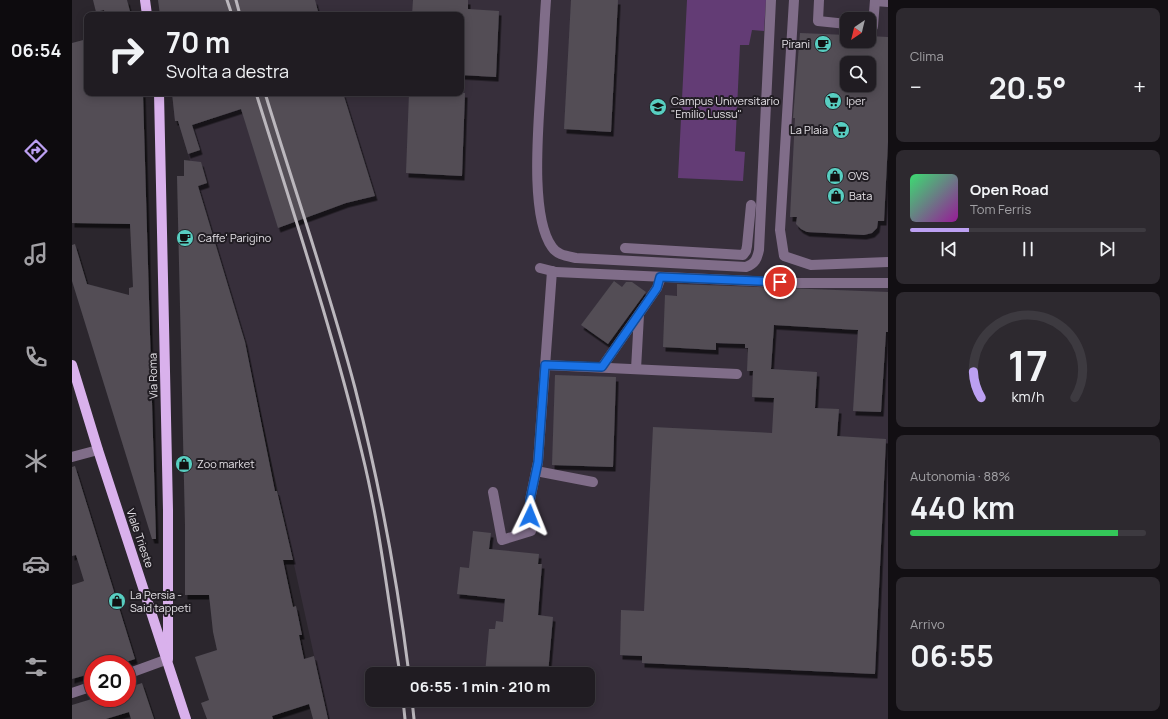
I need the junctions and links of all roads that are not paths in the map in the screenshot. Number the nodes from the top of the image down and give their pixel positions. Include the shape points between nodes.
1 (145, 0) edge
2 (546, 0) edge
3 (771, 0) edge
4 (794, 0) edge
5 (819, 0) edge
6 (875, 0) edge
7 (888, 2) edge
8 (147, 12) edge
9 (874, 12) edge
10 (840, 23) edge
11 (159, 96) edge
12 (751, 205) dead end
13 (625, 248) dead end
14 (678, 251) junction
15 (888, 262) edge
16 (677, 263) junction
17 (540, 268) dead end
18 (552, 271) junction
19 (660, 277) junction
20 (888, 283) edge
21 (639, 315) junction
22 (72, 364) edge
23 (545, 365) junction
24 (602, 367) junction
25 (636, 369) junction
26 (736, 374) dead end
27 (98, 450) junction
28 (72, 457) edge
29 (536, 471) junction
30 (594, 482) dead end
31 (493, 492) dead end
32 (168, 659) junction
33 (136, 671) edge
34 (84, 689) edge
35 (72, 693) edge
36 (186, 719) edge

1 - 8 main road
2 - 16 street via 537,152 538,195 547,239 556,252 576,258
3 - 16 street via 758,256 752,265 746,267
4 - 15 street via 780,230 784,256 811,265
5 - 10 street via 818,21
6 - 7 street
6 - 9 street
11 - 32 main road, Via Roma via 168,503
12 - 14 street via 747,246 743,255
13 - 14 street
14 - 16 street
17 - 18 street
18 - 19 street
18 - 23 street
19 - 20 street via 794,283
19 - 21 street via 657,288
21 - 24 street
21 - 25 street
22 - 27 main road, Viale Trieste
23 - 24 street
23 - 29 street
24 - 25 street
25 - 26 street
27 - 28 street
27 - 32 main road, Viale Trieste
29 - 30 street
29 - 31 street via 530,500 531,532 502,540
32 - 33 street
32 - 36 main road, Viale Trieste
34 - 35 street

